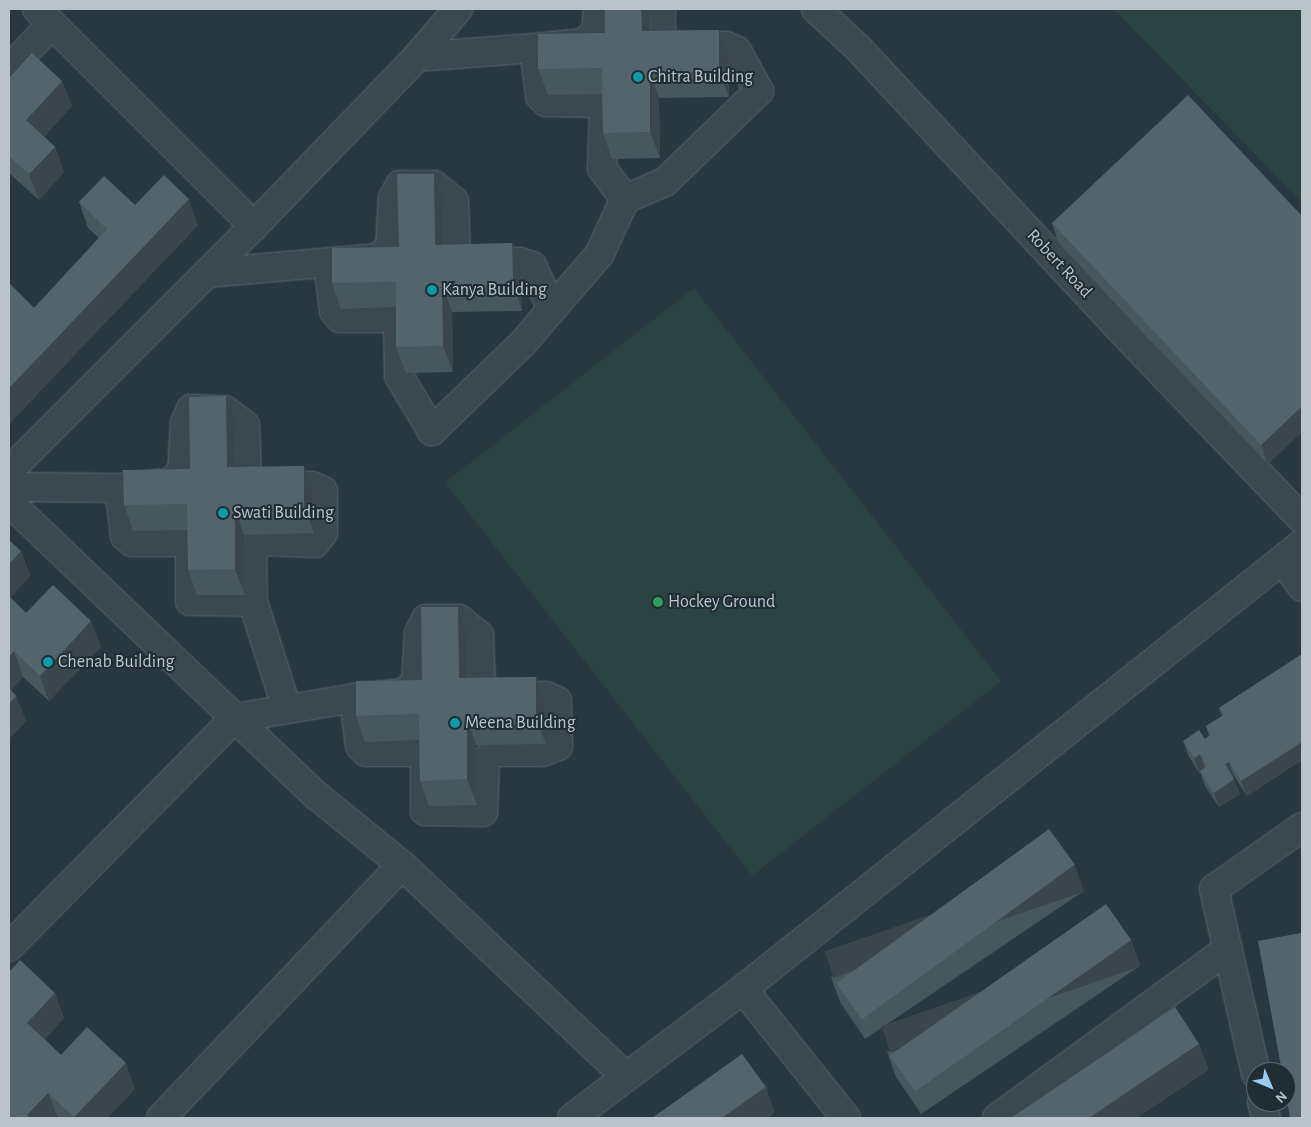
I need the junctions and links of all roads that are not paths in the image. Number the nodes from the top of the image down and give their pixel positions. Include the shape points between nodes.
1 (458, 9) edge
2 (598, 9) edge
3 (660, 9) edge
4 (816, 9) edge
5 (44, 16) edge
6 (534, 48) junction
7 (418, 57) junction
8 (9, 69) edge
9 (625, 200) junction
10 (254, 226) junction
11 (328, 263) junction
12 (207, 273) junction
13 (552, 309) junction
14 (9, 471) edge
15 (9, 487) edge
16 (119, 488) junction
17 (9, 502) edge
18 (1302, 519) edge
19 (1292, 552) edge
20 (1302, 587) edge
21 (253, 602) junction
22 (354, 698) junction
23 (287, 709) junction
24 (235, 718) junction
25 (1302, 827) edge
26 (402, 865) junction
27 (9, 947) edge
28 (1228, 949) junction
29 (743, 989) junction
30 (1253, 1062) edge
31 (626, 1076) junction
32 (160, 1118) edge
33 (572, 1118) edge
34 (846, 1118) edge
35 (997, 1118) edge

1 - 7 street
2 - 6 street via 596,32 583,43
3 - 9 street via 661,36 670,46 726,46 737,51 759,91 665,182
4 - 18 street, Robert Road via 858,48
5 - 8 street
5 - 10 street
6 - 7 street
6 - 9 street via 540,96 546,102 600,103 604,106 602,168
7 - 10 street
9 - 13 street via 599,255
10 - 12 street
11 - 12 street
11 - 13 street via 378,258 390,247 393,198 400,185 434,185 454,201 456,252 464,261 520,262 532,266
11 - 13 street via 334,311 340,318 394,318 398,322 399,376 432,431 523,343
12 - 14 street
15 - 16 street
16 - 21 street via 125,536 132,542 185,542 190,546 190,601
16 - 21 street via 169,483 182,472 184,423 191,409 225,410 237,416 245,425 247,476 255,486 312,486 323,491 323,533 315,543 260,541 252,554
17 - 24 street
19 - 20 street
19 - 29 street
21 - 23 street
22 - 22 street via 404,693 416,682 419,632 426,619 460,620 479,635 481,686 490,696 546,696 557,701 558,746 542,752 493,752 485,761 483,812 425,811 425,756 420,752 366,752 360,746
22 - 23 street
23 - 24 street
24 - 26 street via 317,796
24 - 27 street
25 - 28 street via 1214,889
26 - 31 street
26 - 32 street
28 - 30 street
28 - 35 street
29 - 31 street
29 - 34 street
31 - 33 street

